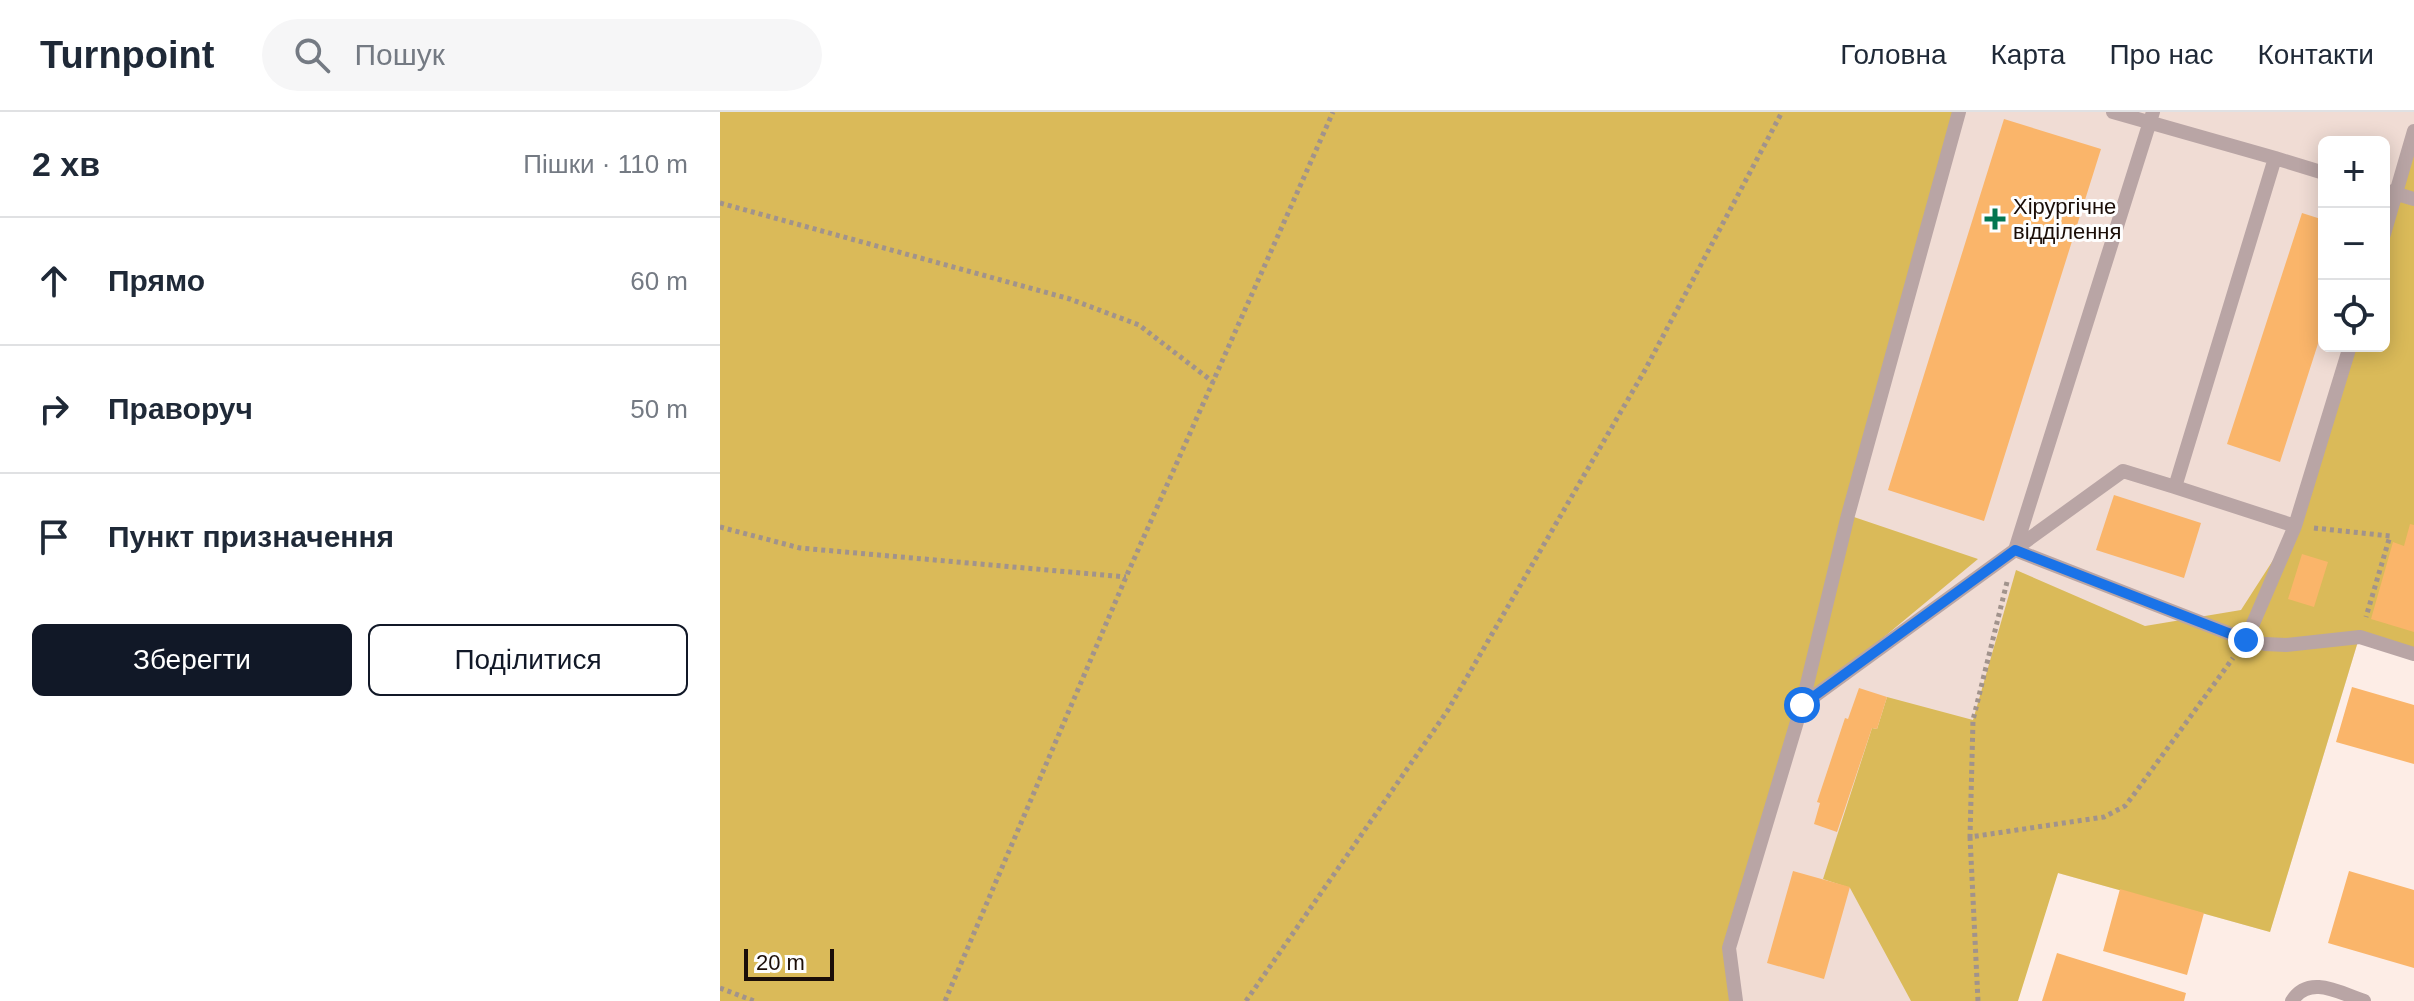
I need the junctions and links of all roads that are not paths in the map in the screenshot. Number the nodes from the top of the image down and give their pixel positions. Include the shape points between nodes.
1 (1959, 112) edge
2 (2113, 112) edge
3 (2151, 117) edge
4 (2414, 131) edge
5 (2275, 158) junction
6 (2318, 171) edge
7 (2390, 192) edge
8 (2414, 199) edge
9 (2348, 352) edge
10 (2175, 487) junction
11 (2295, 526) junction
12 (2015, 550) junction
13 (2246, 640) junction
14 (2414, 654) edge
15 (1802, 705) junction
16 (1741, 1000) edge
17 (2292, 1001) edge
18 (2364, 1001) edge

1 - 15 lane via 1848,515
2 - 3 lane
3 - 5 lane
3 - 12 lane
4 - 7 lane
5 - 6 lane
5 - 10 lane
7 - 8 lane
9 - 11 lane
10 - 11 lane
10 - 12 lane via 2123,471
11 - 13 lane
12 - 13 lane
12 - 15 lane
13 - 14 lane via 2286,645 2360,637
15 - 16 lane via 1729,948
17 - 18 lane via 2310,986

